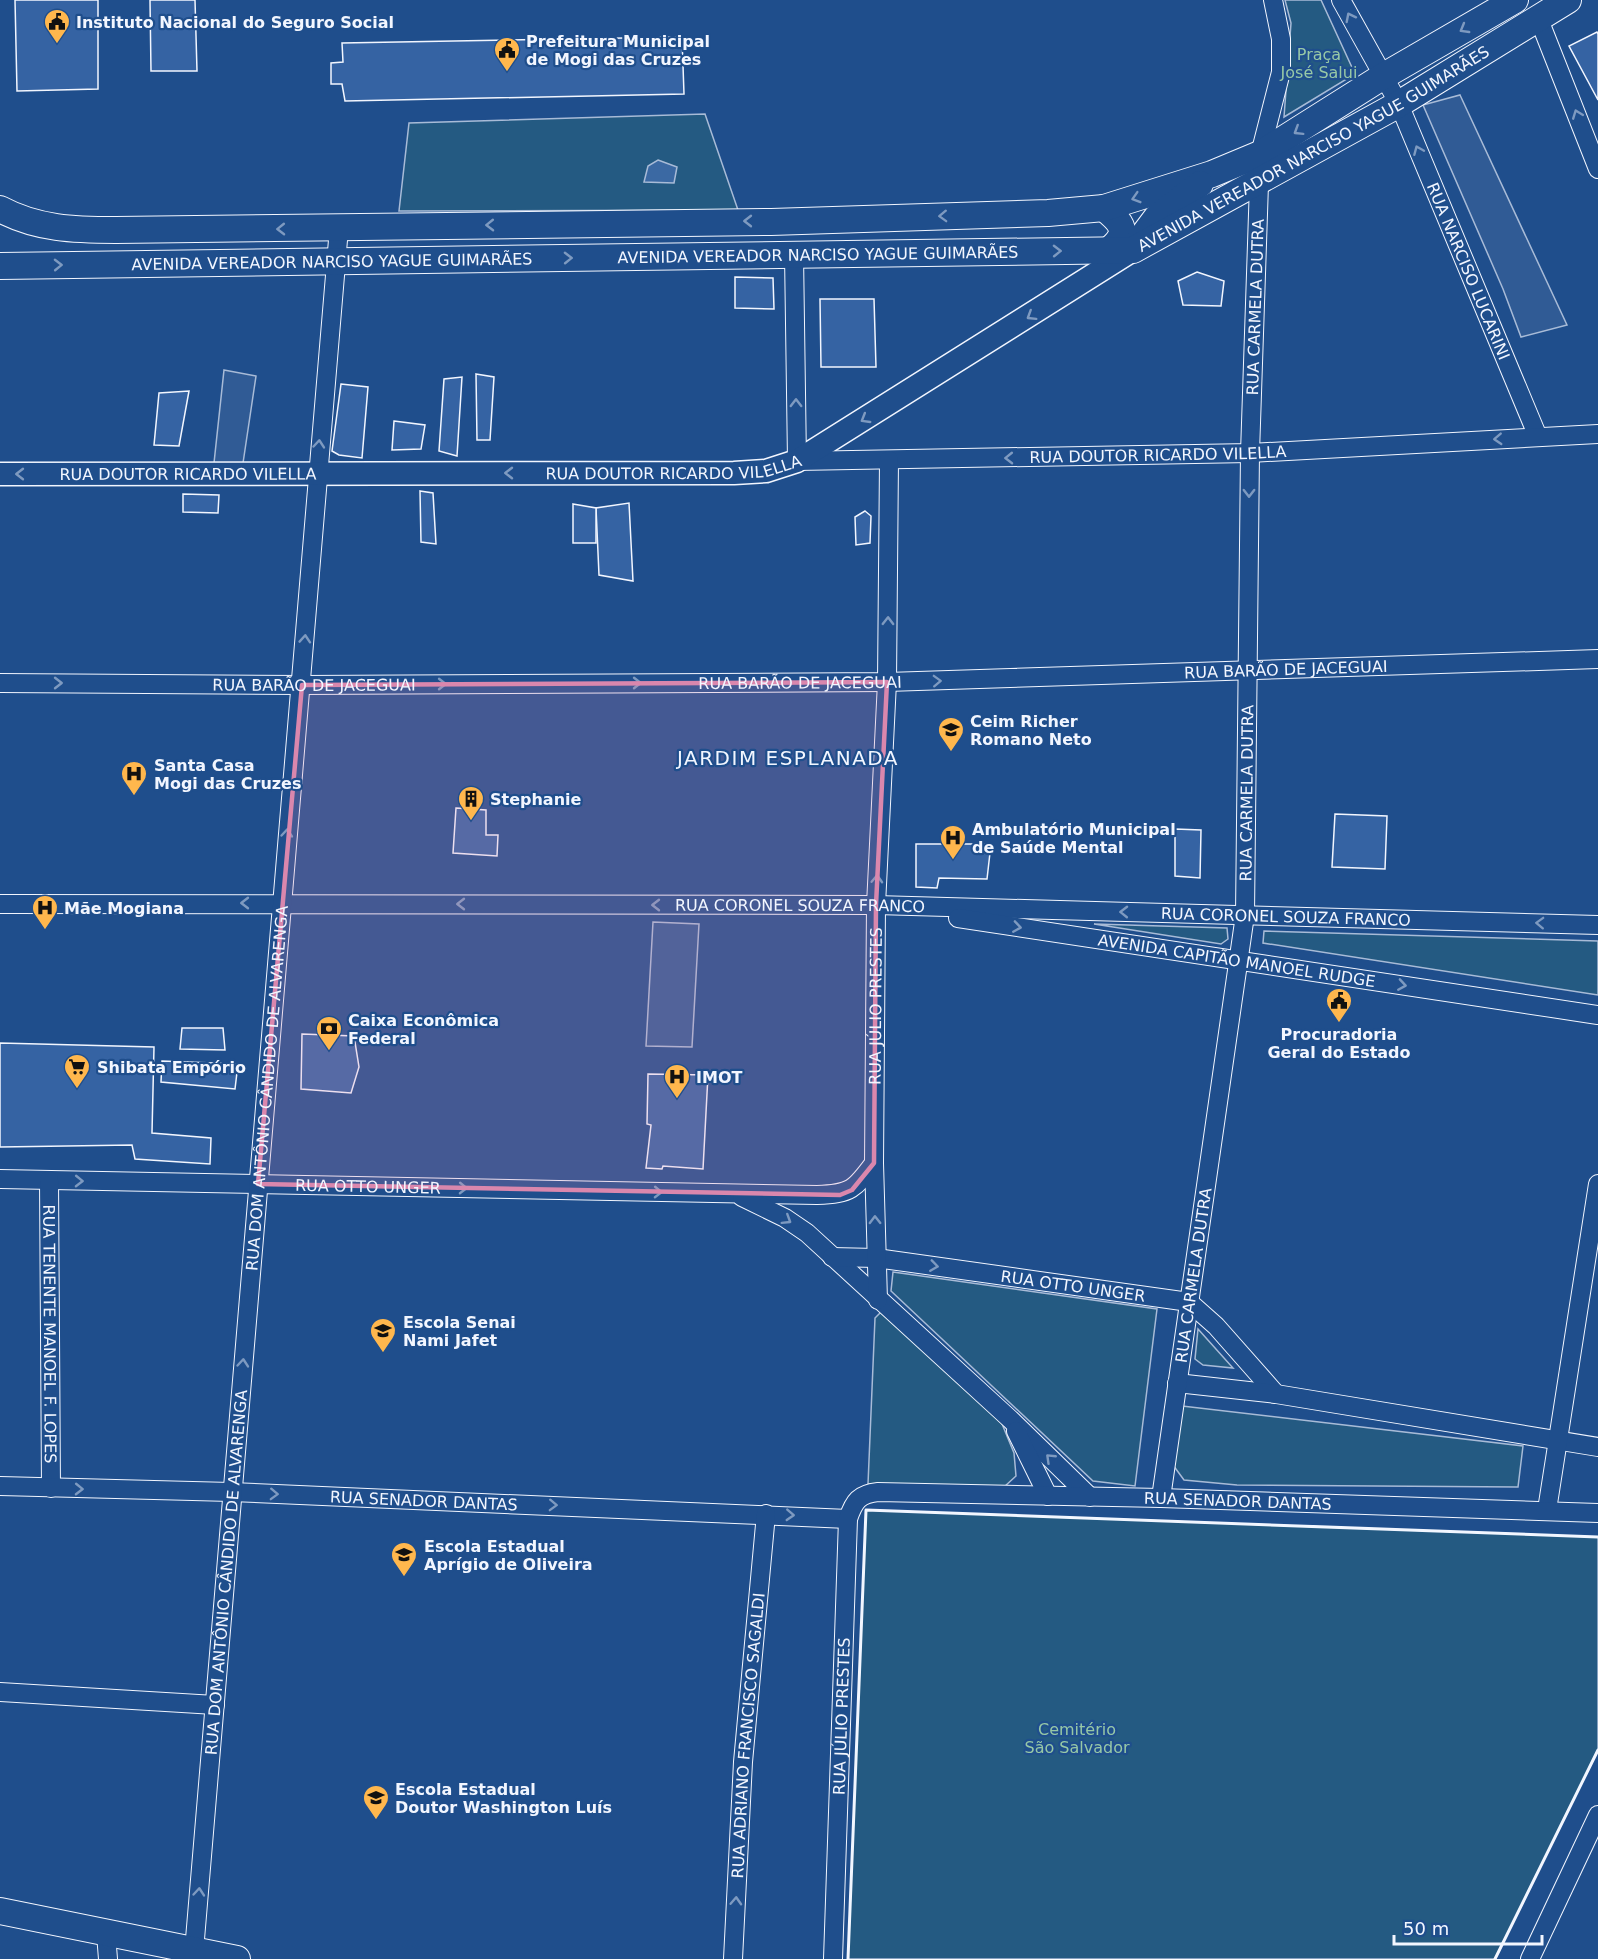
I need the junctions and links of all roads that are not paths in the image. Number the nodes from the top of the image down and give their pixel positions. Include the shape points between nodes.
1 (1273, 0) edge
2 (1341, 0) edge
3 (1515, 0) edge
4 (1568, 0) edge
5 (1538, 17) junction
6 (1382, 77) junction
7 (1399, 105) junction
8 (1260, 154) junction
9 (1598, 169) edge
10 (1212, 174) junction
11 (1259, 183) junction
12 (1104, 208) junction
13 (0, 209) edge
14 (339, 228) junction
15 (1121, 250) junction
16 (794, 254) junction
17 (336, 262) junction
18 (0, 266) edge
19 (1598, 434) edge
20 (1538, 437) junction
21 (1250, 453) junction
22 (889, 460) junction
23 (797, 461) junction
24 (317, 472) junction
25 (0, 474) edge
26 (1598, 659) edge
27 (1249, 672) junction
28 (887, 682) junction
29 (0, 683) edge
30 (302, 685) junction
31 (281, 903) junction
32 (0, 904) edge
33 (876, 905) junction
34 (1245, 915) junction
35 (1598, 925) edge
36 (1240, 961) junction
37 (1598, 1015) edge
38 (874, 1163) junction
39 (0, 1179) edge
40 (49, 1180) junction
41 (258, 1184) junction
42 (1598, 1184) edge
43 (735, 1194) junction
44 (1595, 1233) edge
45 (832, 1257) junction
46 (876, 1258) junction
47 (878, 1300) junction
48 (1189, 1302) junction
49 (1177, 1383) junction
50 (1276, 1394) junction
51 (1010, 1419) junction
52 (1557, 1441) junction
53 (1598, 1447) edge
54 (0, 1486) edge
55 (51, 1488) junction
56 (231, 1492) junction
57 (1048, 1496) junction
58 (1090, 1497) junction
59 (1161, 1498) junction
60 (1547, 1510) junction
61 (1598, 1513) edge
62 (766, 1514) junction
63 (848, 1519) junction
64 (0, 1692) edge
65 (215, 1705) junction
66 (1598, 1815) edge
67 (0, 1911) edge
68 (107, 1947) edge
69 (194, 1951) junction
70 (237, 1959) edge
71 (733, 1959) edge
72 (833, 1959) edge
73 (1530, 1959) edge

1 - 8 street, RUA CARMELA DUTRA via 1281,39 1281,72
6 -> 2 street, RUA NARCISO LUCARINI
3 -> 6 main road, AVENIDA VEREADOR NARCISO YAGUE GUIMARÃES
4 - 5 main road, AVENIDA VEREADOR NARCISO YAGUE GUIMARÃES
5 - 7 main road, AVENIDA VEREADOR NARCISO YAGUE GUIMARÃES
9 -> 5 street
6 - 7 street, RUA NARCISO LUCARINI
6 -> 8 main road, AVENIDA VEREADOR NARCISO YAGUE GUIMARÃES
7 - 11 main road, AVENIDA VEREADOR NARCISO YAGUE GUIMARÃES
20 -> 7 street, RUA NARCISO LUCARINI
8 - 10 main road, AVENIDA VEREADOR NARCISO YAGUE GUIMARÃES
8 - 11 street, RUA CARMELA DUTRA
10 -> 12 main road, AVENIDA VEREADOR NARCISO YAGUE GUIMARÃES
10 - 15 main road
11 - 15 main road, AVENIDA VEREADOR NARCISO YAGUE GUIMARÃES
11 - 21 street, RUA CARMELA DUTRA
12 -> 14 main road, AVENIDA VEREADOR NARCISO YAGUE GUIMARÃES via 771,222
12 - 15 main road via 1122,226
14 -> 13 main road, AVENIDA VEREADOR NARCISO YAGUE GUIMARÃES via 88,230 29,222
14 - 17 street, RUA DOM ANTÔNIO CÂNDIDO DE ALVARENGA
16 -> 15 main road, AVENIDA VEREADOR NARCISO YAGUE GUIMARÃES
15 -> 23 street
17 -> 16 main road, AVENIDA VEREADOR NARCISO YAGUE GUIMARÃES
23 -> 16 street
18 -> 17 main road, AVENIDA VEREADOR NARCISO YAGUE GUIMARÃES
24 -> 17 street, RUA DOM ANTÔNIO CÂNDIDO DE ALVARENGA
19 - 20 street, RUA DOUTOR RICARDO VILELLA
20 -> 21 street, RUA DOUTOR RICARDO VILELLA
21 -> 22 street, RUA DOUTOR RICARDO VILELLA
21 -> 27 street, RUA CARMELA DUTRA
22 - 23 street, RUA DOUTOR RICARDO VILELLA
28 -> 22 street, RUA JÚLIO PRESTES
23 -> 24 street, RUA DOUTOR RICARDO VILELLA via 766,471 734,473
24 -> 25 street, RUA DOUTOR RICARDO VILELLA
30 -> 24 street, RUA DOM ANTÔNIO CÂNDIDO DE ALVARENGA
26 - 27 street, RUA BARÃO DE JACEGUAI
28 -> 27 street, RUA BARÃO DE JACEGUAI
27 - 34 street, RUA CARMELA DUTRA
30 -> 28 street, RUA BARÃO DE JACEGUAI
33 -> 28 street, RUA JÚLIO PRESTES
29 -> 30 street, RUA BARÃO DE JACEGUAI
31 -> 30 street, RUA DOM ANTÔNIO CÂNDIDO DE ALVARENGA
31 -> 32 street, RUA CORONEL SOUZA FRANCO
33 -> 31 street, RUA CORONEL SOUZA FRANCO
31 - 41 street, RUA DOM ANTÔNIO CÂNDIDO DE ALVARENGA
34 -> 33 street, RUA CORONEL SOUZA FRANCO
33 -> 36 street, AVENIDA CAPITÃO MANOEL RUDGE
33 - 38 street, RUA JÚLIO PRESTES
35 -> 34 street, RUA CORONEL SOUZA FRANCO
34 - 36 street, RUA CARMELA DUTRA
36 -> 37 street, AVENIDA CAPITÃO MANOEL RUDGE
36 - 48 street, RUA CARMELA DUTRA
38 - 43 street, RUA OTTO UNGER via 852,1190 840,1195
46 -> 38 street, RUA JÚLIO PRESTES
39 - 40 street, RUA OTTO UNGER
40 -> 41 street, RUA OTTO UNGER
40 - 55 street, RUA TENENTE MANOEL F. LOPES
41 -> 43 street, RUA OTTO UNGER
56 -> 41 street, RUA DOM ANTÔNIO CÂNDIDO DE ALVARENGA
42 - 44 street
43 -> 45 street, RUA OTTO UNGER via 784,1218
44 - 52 street
45 - 46 street, RUA OTTO UNGER
45 - 47 street, RUA OTTO UNGER
46 - 47 street, RUA JÚLIO PRESTES
46 -> 48 street, RUA OTTO UNGER
47 - 51 street, RUA OTTO UNGER
48 - 49 street, RUA CARMELA DUTRA
48 - 50 street via 1216,1326
49 - 50 street
49 - 59 street, RUA CARMELA DUTRA
50 - 52 street
51 - 57 street
58 -> 51 street, RUA OTTO UNGER
52 - 53 street
52 - 60 street
54 - 55 street, RUA SENADOR DANTAS
55 -> 56 street, RUA SENADOR DANTAS
56 -> 62 street, RUA SENADOR DANTAS
56 - 65 street, RUA DOM ANTÔNIO CÂNDIDO DE ALVARENGA
57 - 58 street, RUA SENADOR DANTAS
57 - 63 street, RUA SENADOR DANTAS via 878,1492 860,1496
58 - 59 street, RUA SENADOR DANTAS
59 - 60 street, RUA SENADOR DANTAS
60 - 61 street, RUA SENADOR DANTAS
62 -> 63 street, RUA SENADOR DANTAS
71 -> 62 street, RUA ADRIANO FRANCISCO SAGALDI via 743,1762
63 - 72 street, RUA JÚLIO PRESTES
64 - 65 street
69 -> 65 street, RUA DOM ANTÔNIO CÂNDIDO DE ALVARENGA
66 - 73 street
67 - 68 main road
68 - 69 main road
69 - 70 main road

